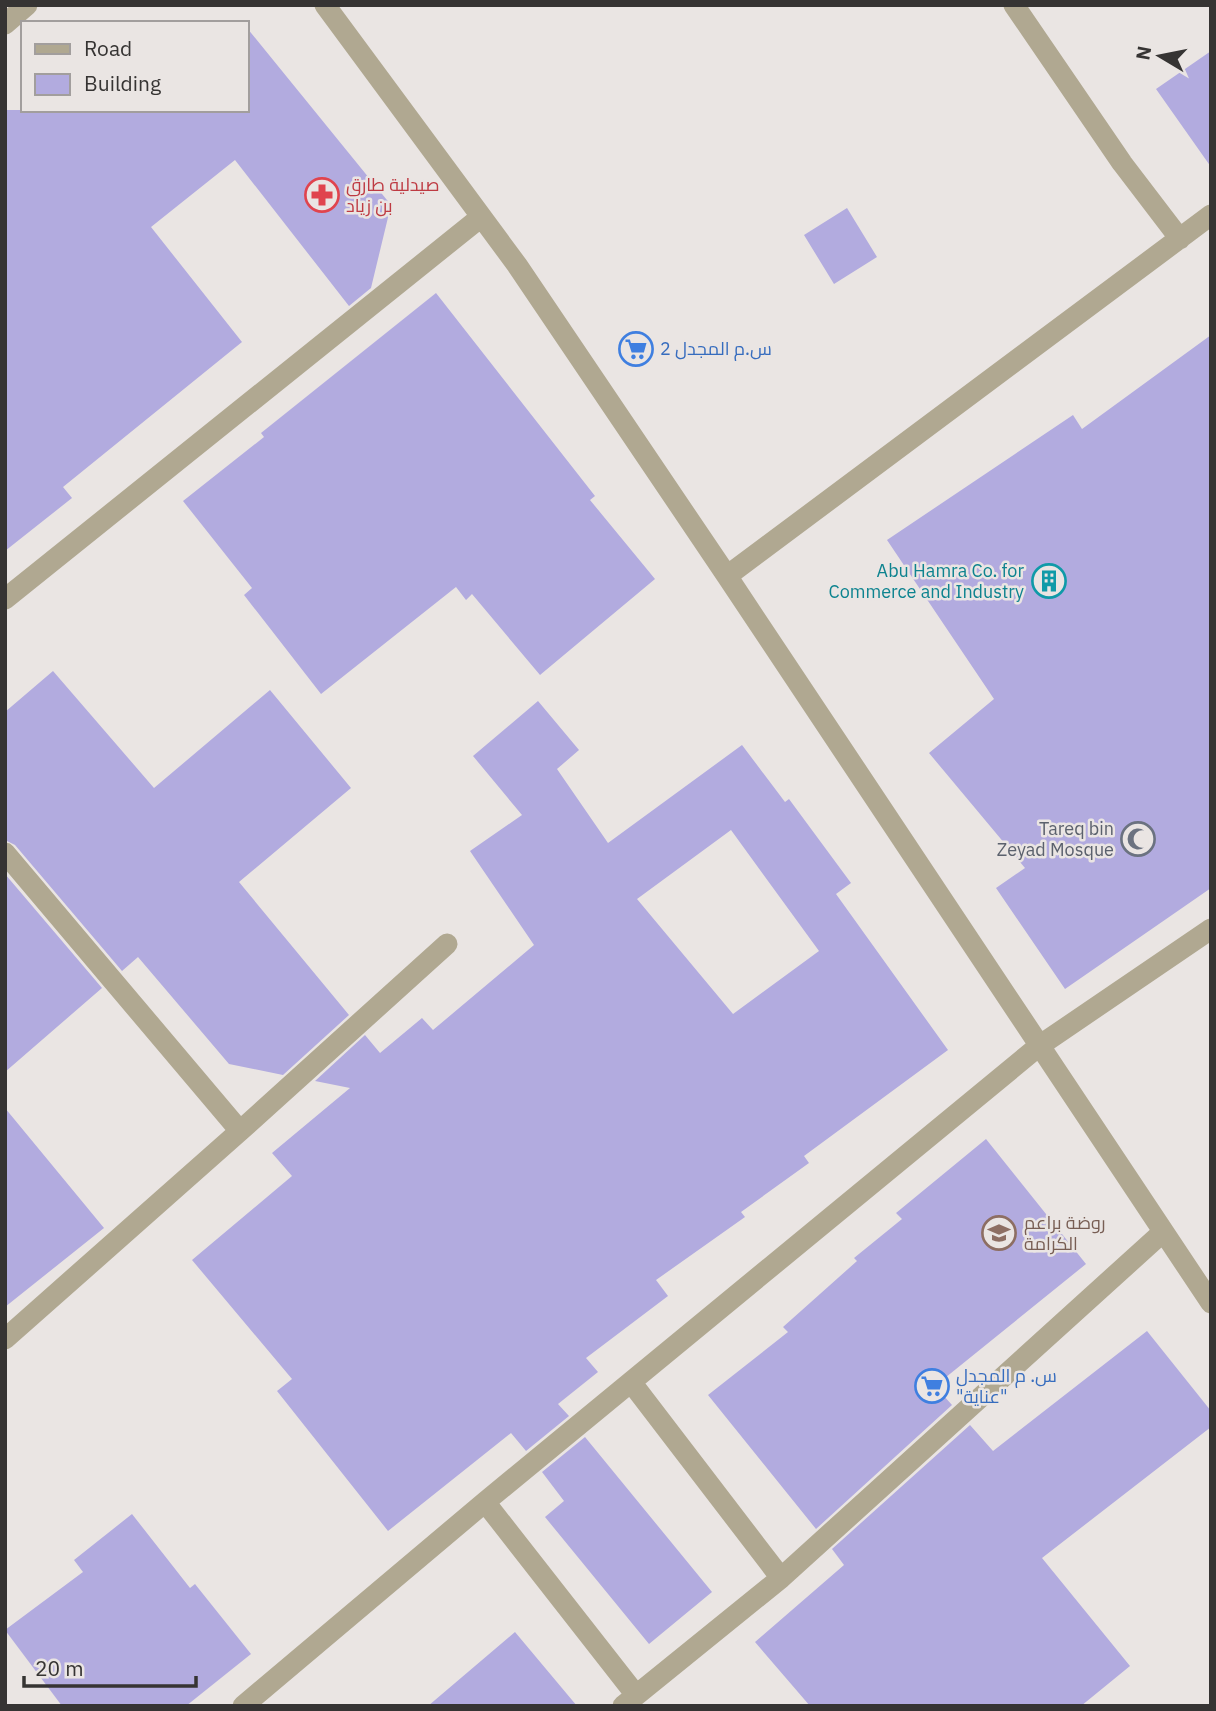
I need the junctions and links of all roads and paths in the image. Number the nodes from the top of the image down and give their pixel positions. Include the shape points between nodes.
1 (27, 5) edge
2 (325, 5) edge
3 (1014, 5) edge
4 (5, 24) edge
5 (1211, 215) edge
6 (481, 217) junction
7 (1180, 239) junction
8 (727, 576) junction
9 (5, 599) edge
10 (5, 853) edge
11 (1211, 929) edge
12 (446, 944) dead end
13 (1039, 1046) junction
14 (240, 1131) junction
15 (1163, 1232) junction
16 (1211, 1303) edge
17 (5, 1339) edge
18 (631, 1382) junction
19 (485, 1502) junction
20 (781, 1578) junction
21 (630, 1700) edge
22 (243, 1706) edge

1 - 4 street
2 - 6 street
3 - 7 street
5 - 7 street
6 - 8 street
6 - 9 street
7 - 8 street
8 - 13 street
10 - 14 street
11 - 13 street
12 - 14 street
13 - 15 street
13 - 18 street
14 - 17 street
15 - 16 street
15 - 20 street
18 - 19 street
18 - 20 street
19 - 21 street
19 - 22 street
20 - 21 street

